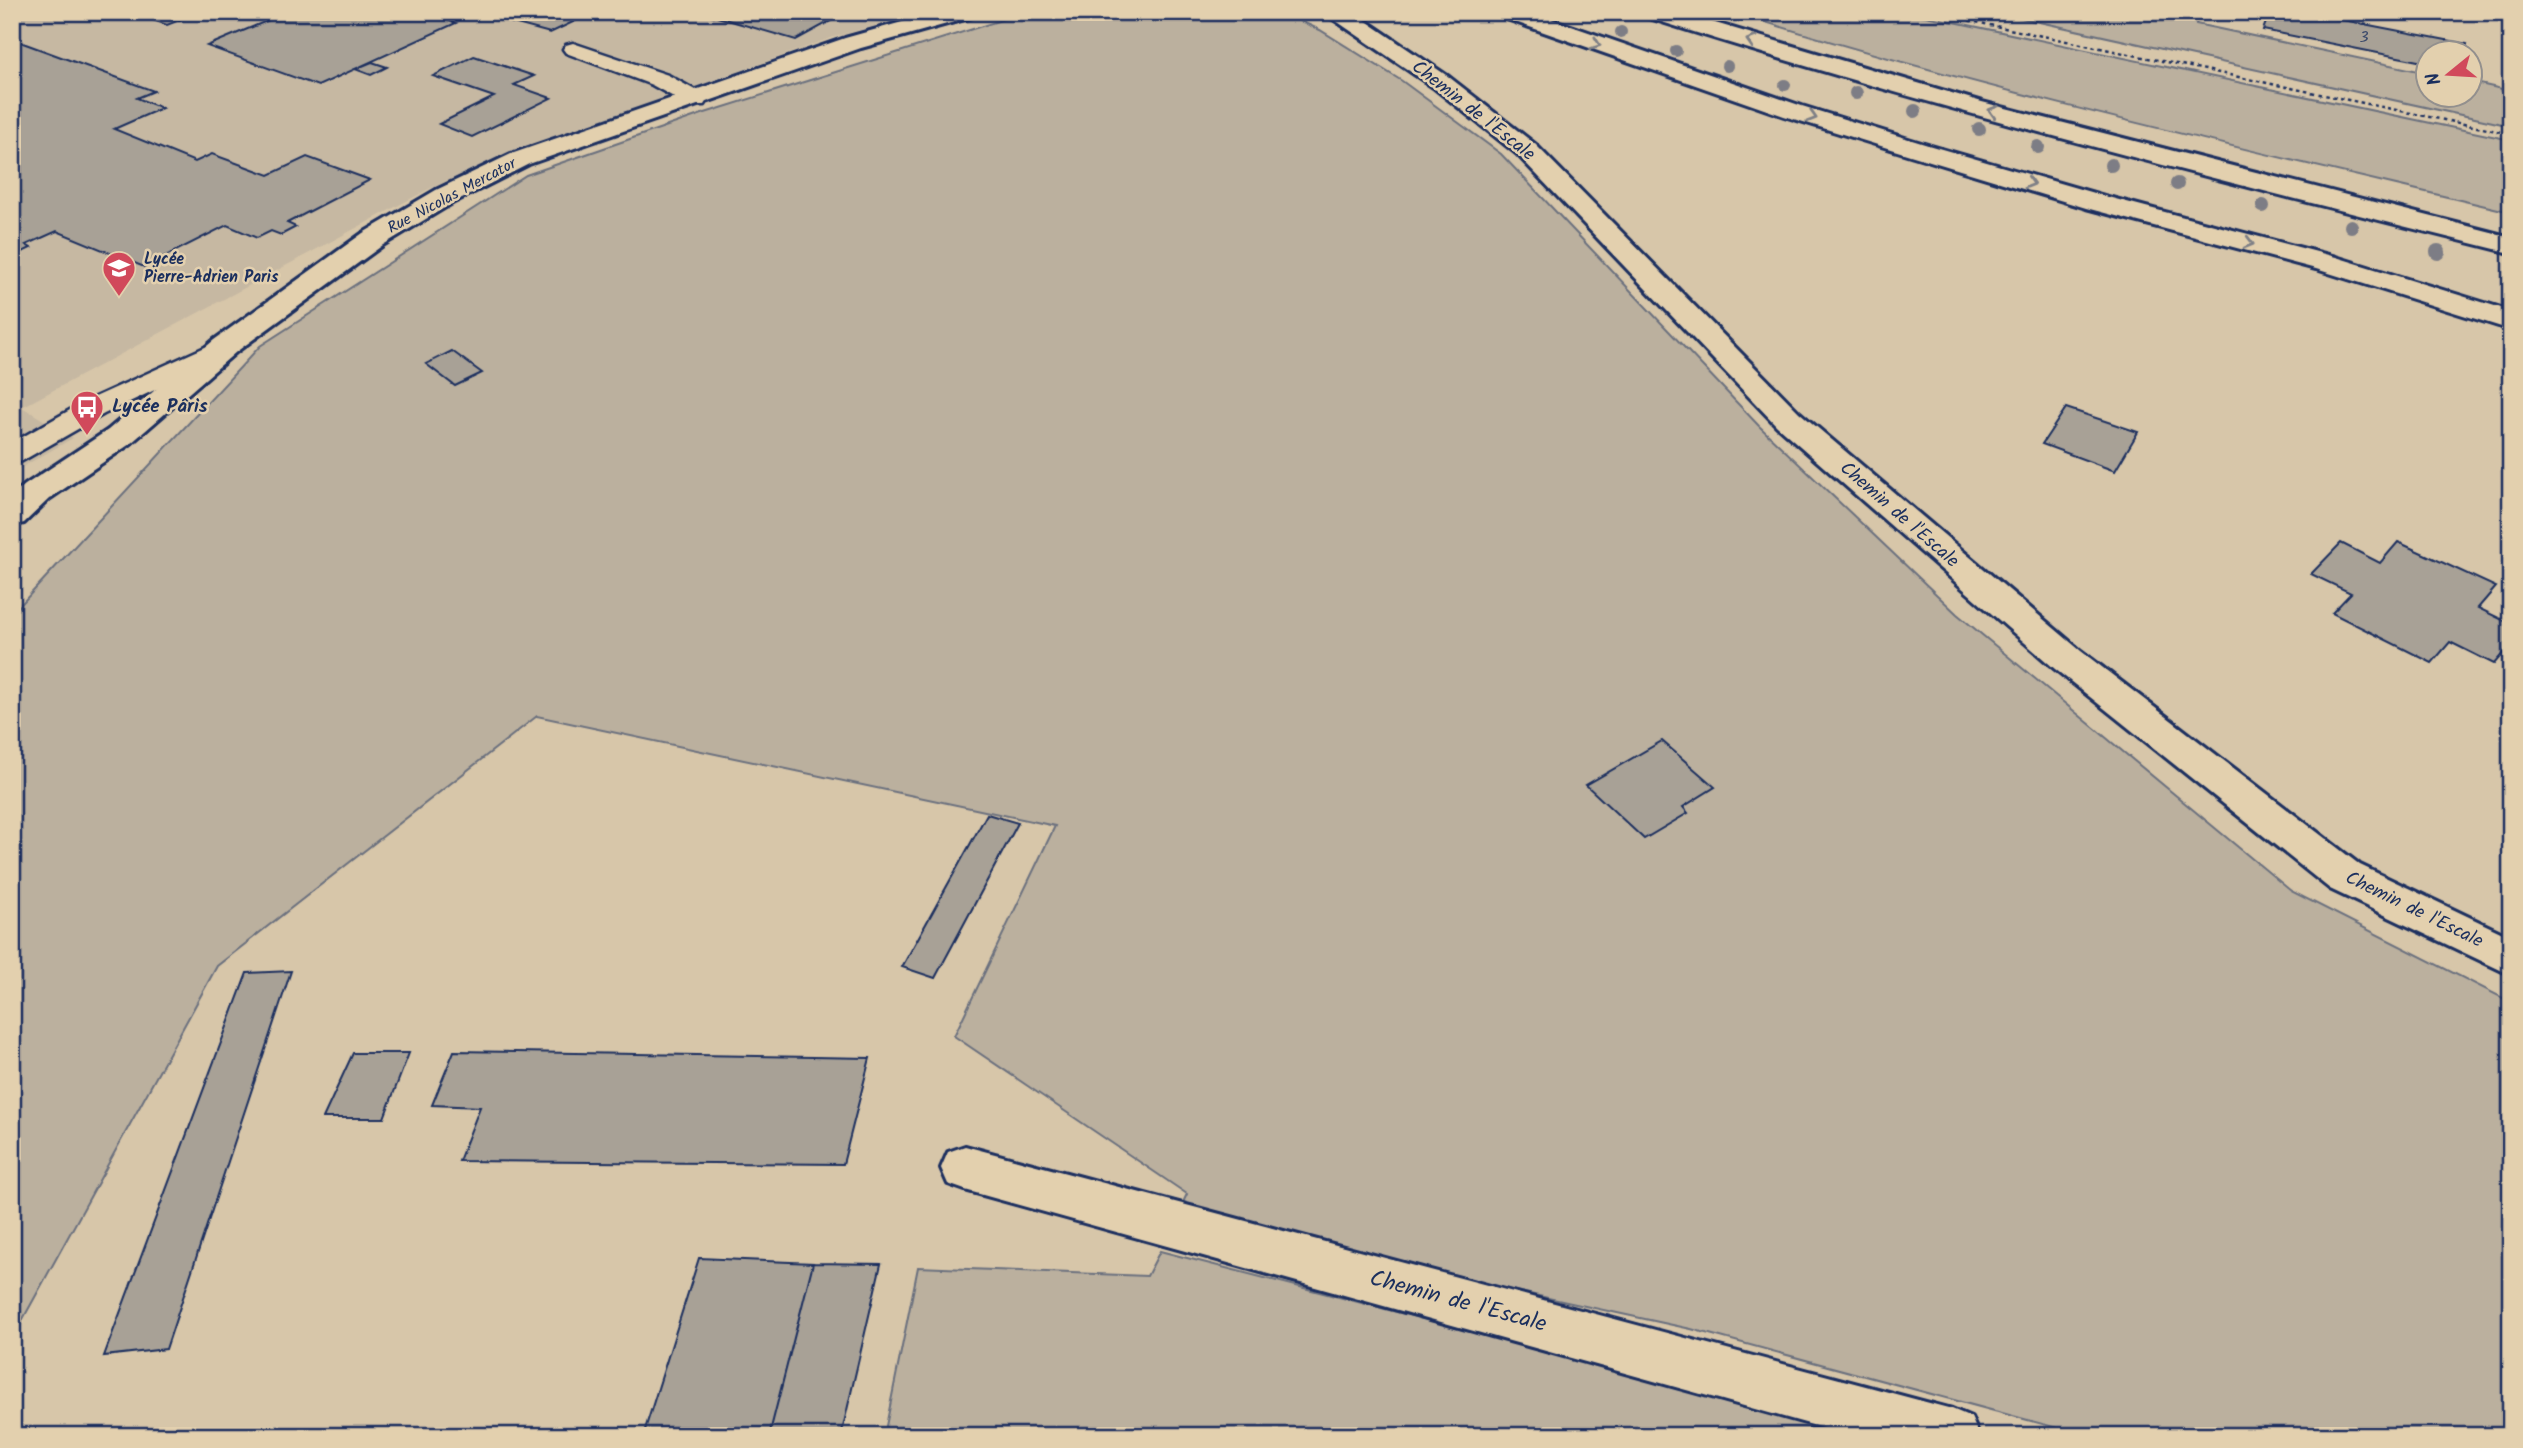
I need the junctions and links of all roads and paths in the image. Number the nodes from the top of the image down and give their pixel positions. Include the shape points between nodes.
1 (964, 12) edge
2 (1334, 12) edge
3 (1509, 12) edge
4 (1654, 12) edge
5 (1928, 12) edge
6 (2498, 12) edge
7 (2511, 15) edge
8 (573, 49) dead end
9 (696, 100) junction
10 (2511, 134) edge
11 (2153, 155) junction
12 (2511, 228) edge
13 (2511, 245) edge
14 (2353, 272) junction
15 (2511, 313) edge
16 (2511, 321) edge
17 (225, 346) junction
18 (12, 455) edge
19 (12, 515) edge
20 (2511, 957) edge
21 (965, 1168) dead end
22 (1952, 1436) edge

1 - 9 main road, Rue Nicolas Mercator via 853,43
2 - 20 main road, Chemin de l'Escale via 1441,82 1526,149 1788,419 2068,660 2345,877
3 -> 14 main road via 1780,107 1919,150
11 -> 4 main road
5 - 10 path
6 - 7 path
8 - 9 lane via 660,80
9 - 17 main road, Rue Nicolas Mercator via 520,159 445,196 373,239
11 - 12 main road
11 - 13 main road
14 - 15 main road
14 - 16 main road
17 - 18 lane via 94,408
17 - 19 main road, Rue Nicolas Mercator via 120,438 37,492
21 - 22 main road, Chemin de l'Escale

